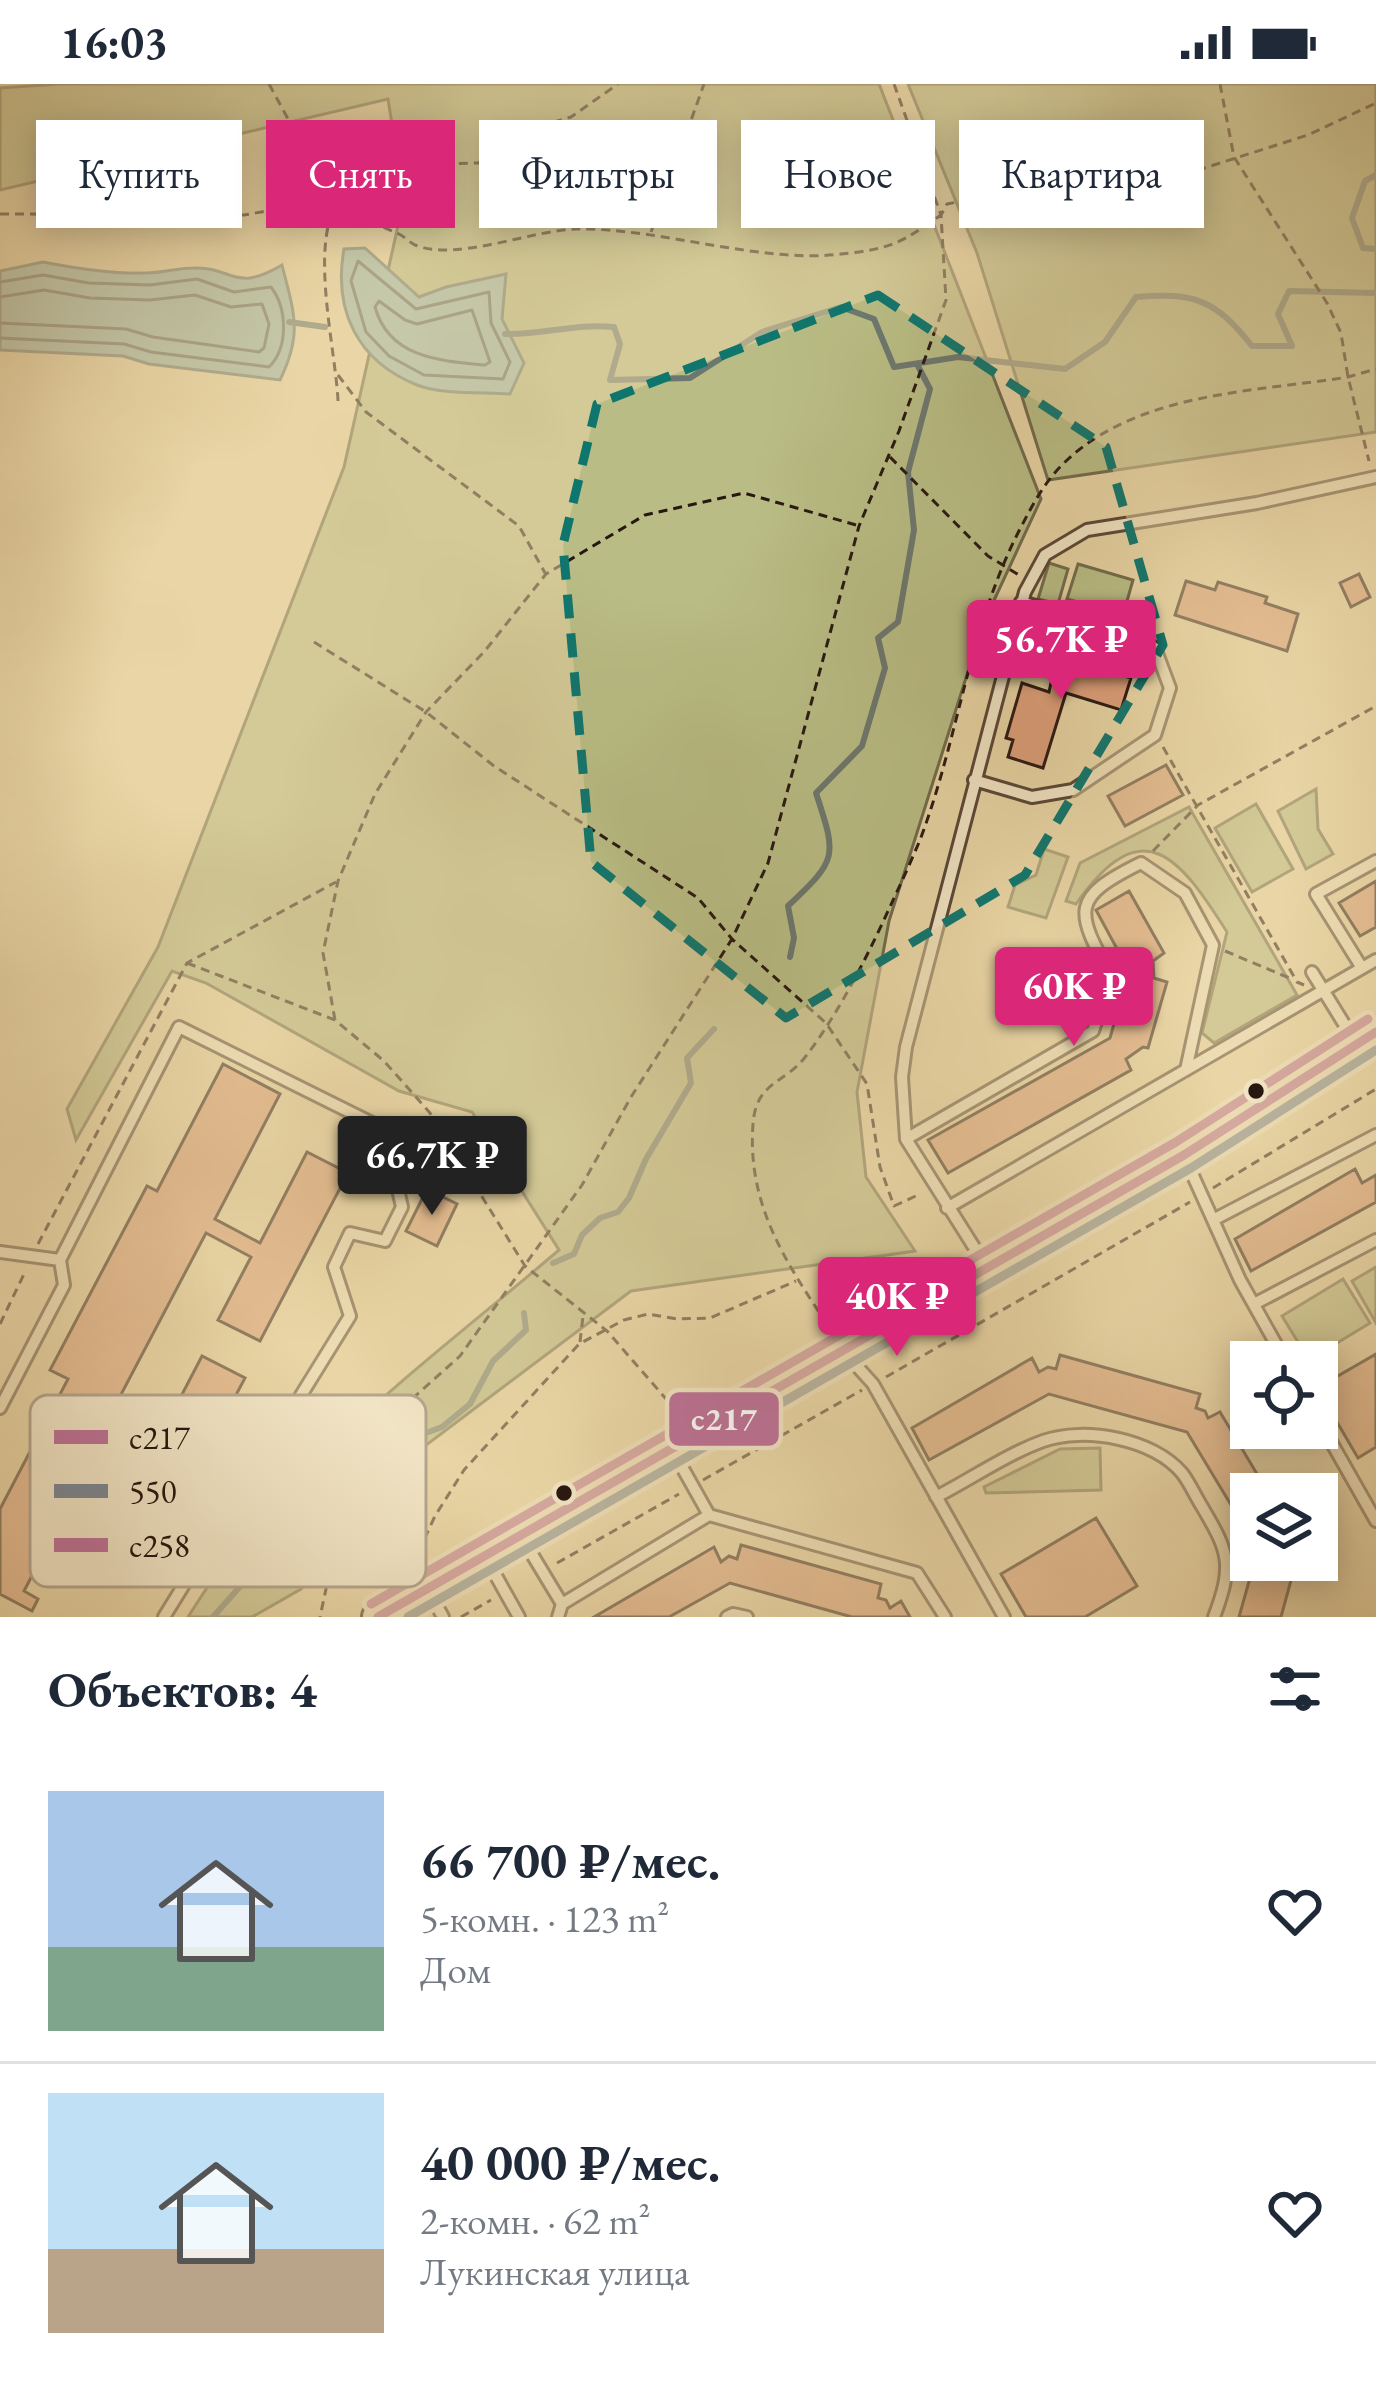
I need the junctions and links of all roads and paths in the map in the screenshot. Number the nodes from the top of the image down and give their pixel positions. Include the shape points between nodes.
1 (269, 84) edge
2 (618, 84) edge
3 (704, 84) edge
4 (894, 84) edge
5 (1220, 84) edge
6 (1376, 103) edge
7 (289, 120) edge
8 (1234, 157) junction
9 (455, 164) edge
10 (266, 210) edge
11 (0, 214) edge
12 (941, 215) junction
13 (327, 228) edge
14 (382, 228) edge
15 (650, 233) junction
16 (337, 374) junction
17 (338, 401) dead end
18 (888, 456) junction
19 (1375, 478) edge
20 (859, 526) junction
21 (546, 574) junction
22 (1030, 582) junction
23 (1021, 602) junction
24 (314, 642) dead end
25 (1376, 706) edge
26 (425, 712) junction
27 (1155, 735) junction
28 (974, 780) junction
29 (1198, 805) junction
30 (1376, 861) edge
31 (1141, 863) junction
32 (732, 939) junction
33 (1213, 945) junction
34 (1376, 960) edge
35 (187, 962) dead end
36 (1362, 968) junction
37 (1312, 972) dead end
38 (1297, 982) junction
39 (1322, 992) junction
40 (335, 1021) junction
41 (1366, 1038) edge
42 (1186, 1070) junction
43 (1376, 1089) edge
44 (1376, 1135) edge
45 (906, 1139) junction
46 (1184, 1154) junction
47 (936, 1186) junction
48 (1202, 1195) junction
49 (947, 1208) junction
50 (1214, 1220) junction
51 (27, 1239) dead end
52 (1376, 1240) edge
53 (0, 1252) edge
54 (19, 1254) junction
55 (60, 1260) junction
56 (29, 1264) dead end
57 (525, 1266) junction
58 (987, 1269) junction
59 (1253, 1304) junction
60 (584, 1312) junction
61 (0, 1324) edge
62 (827, 1324) dead end
63 (607, 1331) junction
64 (1274, 1341) edge
65 (579, 1344) junction
66 (844, 1352) junction
67 (873, 1384) junction
68 (301, 1395) edge
69 (416, 1395) edge
70 (0, 1408) edge
71 (679, 1412) dead end
72 (1335, 1449) edge
73 (673, 1451) junction
74 (692, 1486) junction
75 (936, 1497) junction
76 (710, 1515) junction
77 (1376, 1521) edge
78 (520, 1535) junction
79 (484, 1555) junction
80 (426, 1561) edge
81 (543, 1570) junction
82 (183, 1587) edge
83 (326, 1587) edge
84 (420, 1591) edge
85 (504, 1592) junction
86 (560, 1611) edge
87 (164, 1617) edge
88 (320, 1617) edge
89 (378, 1617) edge
90 (443, 1617) edge
91 (461, 1617) edge
92 (519, 1617) edge
93 (727, 1617) edge
94 (747, 1617) edge
95 (945, 1617) edge
96 (1004, 1617) edge
97 (1214, 1617) edge

1 - 7 path
2 - 9 path via 478,163
3 - 15 path
4 - 12 path
5 - 8 path
6 - 8 path
8 - 12 path via 1196,171 1063,182 947,204
8 - 19 path via 1341,333
10 - 11 path
12 - 15 path via 897,245 837,255
12 - 18 path via 946,300
13 - 16 path
14 - 15 path via 415,245 449,248 577,229
16 - 17 path
16 - 21 path via 366,412 519,526
18 - 20 path
18 - 22 path via 988,556
19 - 22 lane via 1087,530 1046,555
20 - 21 path via 744,493 645,515
20 - 32 path via 768,863
21 - 26 path
22 - 23 lane
23 - 27 lane via 1155,648 1170,688
23 - 28 lane
24 - 26 path
25 - 29 path
26 - 32 path via 698,898
26 - 40 path via 375,794 338,881 322,952
27 - 28 lane via 1073,790 1032,797
27 - 29 path
28 - 45 lane via 906,1047
29 - 31 path
29 - 38 path
30 - 36 lane via 1316,894
31 - 33 lane via 1185,893
31 - 45 lane via 1098,884 1084,908 1086,931 1111,976 1093,1031
32 - 47 path via 826,1023 867,1084 894,1206
32 - 57 path
33 - 38 path
33 - 42 lane
34 - 36 lane
35 - 40 path
36 - 39 lane
37 - 39 lane
38 - 39 path
39 - 41 lane
39 - 42 lane
40 - 57 path via 430,1113
41 - 46 street
42 - 49 lane
43 - 48 path
44 - 50 lane
45 - 47 lane
46 - 48 lane
46 - 58 street
47 - 49 lane
48 - 50 lane
48 - 67 path
49 - 58 lane
50 - 59 lane
51 - 54 lane
52 - 59 lane
53 - 54 lane
54 - 55 lane
55 - 68 lane via 179,1027 384,1129 402,1207 385,1240 350,1233 334,1268 350,1316
55 - 70 lane via 64,1285
56 - 61 path
57 - 60 path
57 - 69 path via 460,1355
58 - 66 street
59 - 64 lane
60 - 63 path
60 - 65 path
62 - 63 path via 798,1280 710,1318 648,1314
63 - 65 path
63 - 71 path
65 - 80 path via 464,1470 435,1516
66 - 67 lane
66 - 73 street
67 - 74 path
67 - 75 lane
72 - 77 lane
73 - 74 lane
73 - 78 street
74 - 76 lane
74 - 81 path
75 - 96 lane
75 - 97 lane via 1046,1440 1118,1439 1155,1452 1181,1472 1226,1547 1226,1586
76 - 86 lane
76 - 95 lane via 917,1573
78 - 79 street
78 - 81 lane
79 - 84 street
79 - 85 lane
81 - 86 lane
82 - 87 lane
83 - 88 path
84 - 89 street
84 - 90 lane
85 - 91 path
85 - 92 lane
93 - 94 lane

